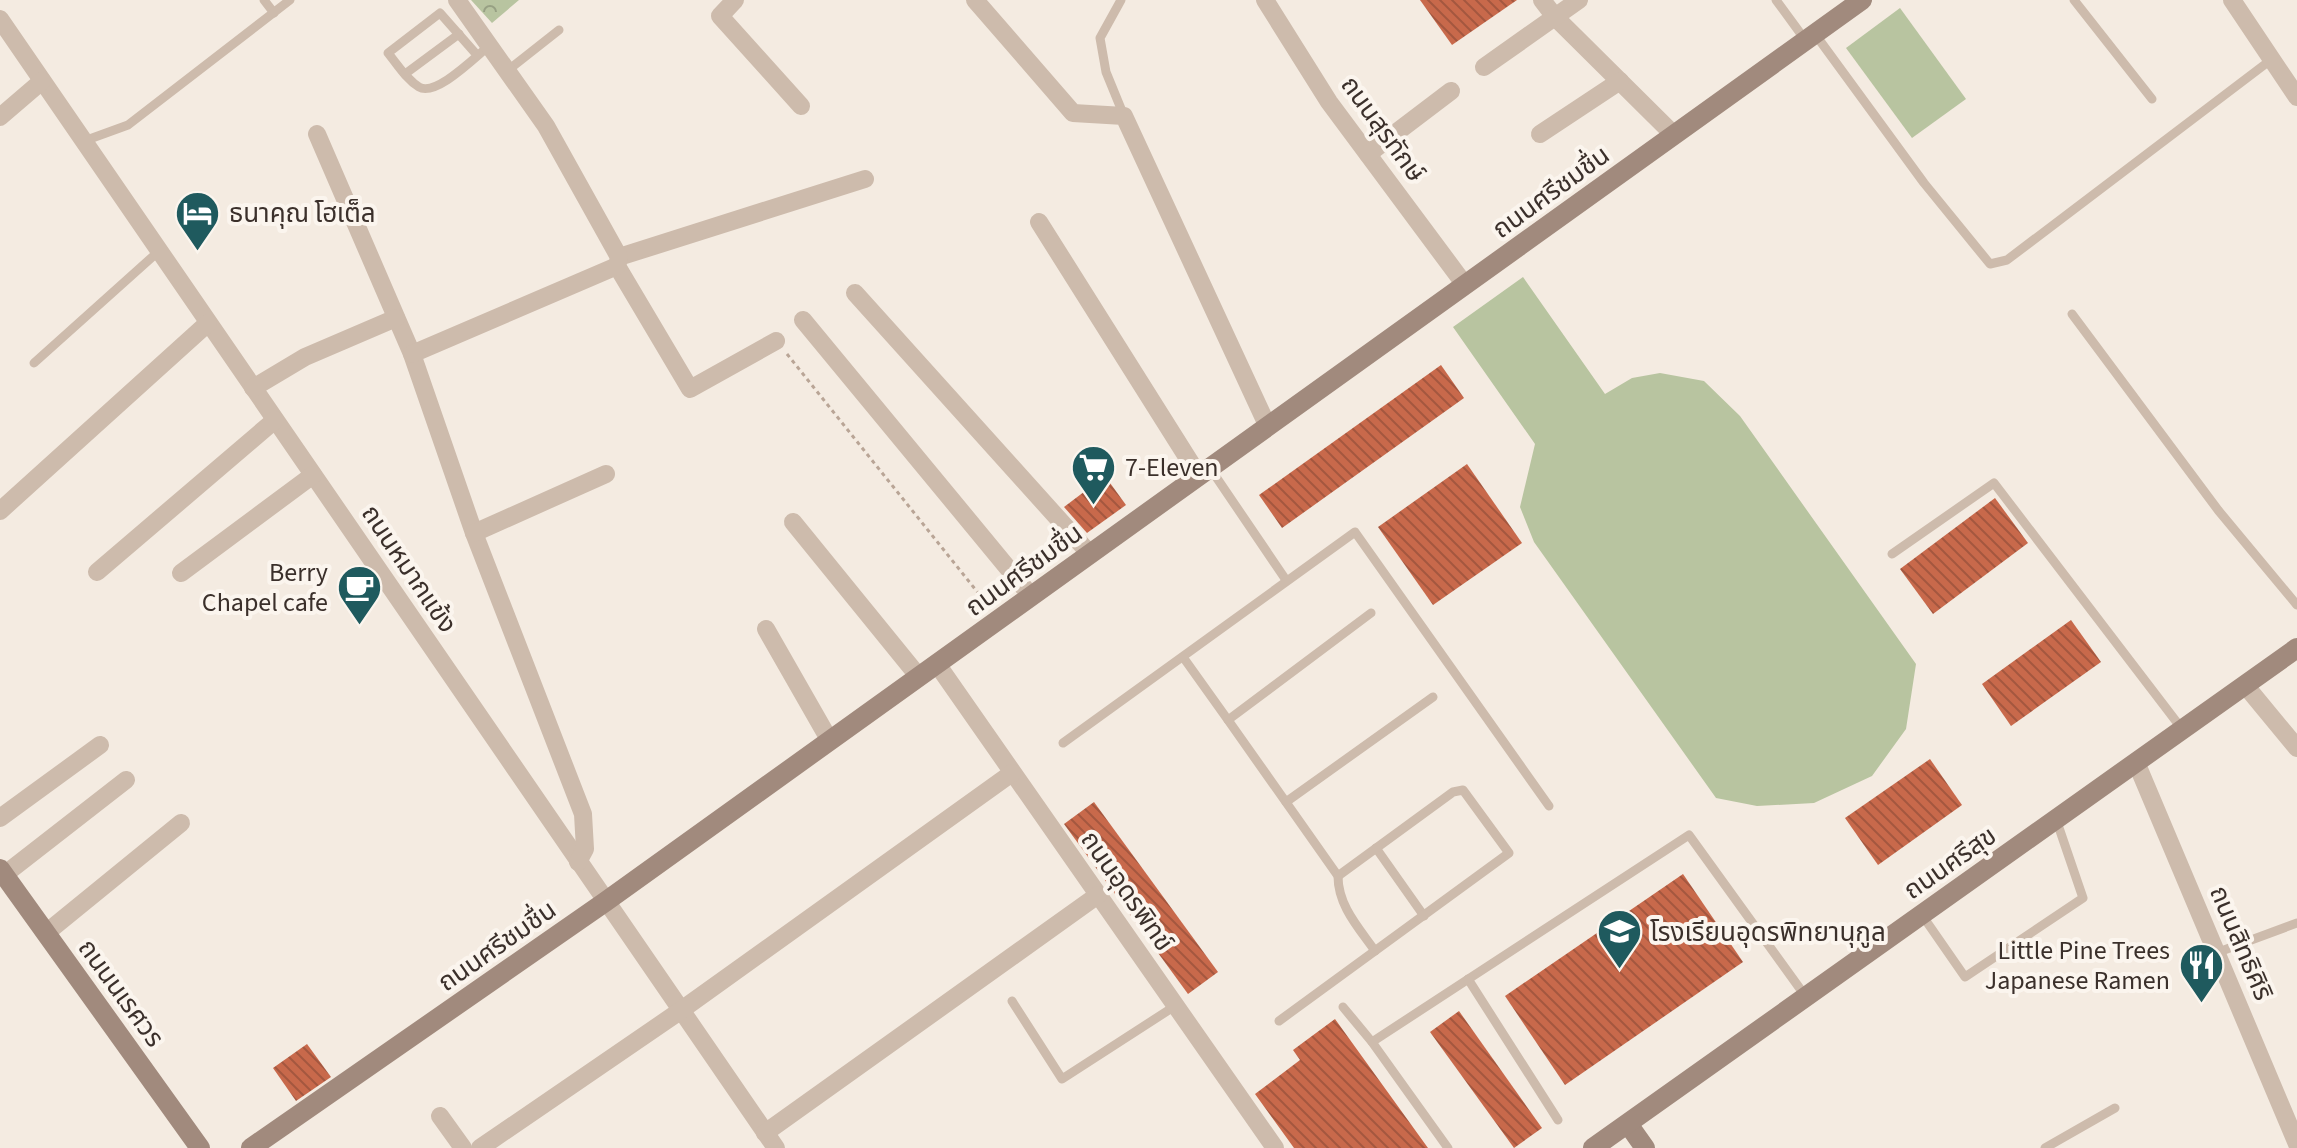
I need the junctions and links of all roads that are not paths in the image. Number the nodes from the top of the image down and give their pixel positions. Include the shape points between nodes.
1 (264, 0) edge
2 (290, 0) edge
3 (457, 0) edge
4 (735, 0) edge
5 (975, 0) edge
6 (1121, 0) edge
7 (1265, 0) edge
8 (1542, 0) edge
9 (1579, 0) edge
10 (1776, 0) edge
11 (1862, 0) edge
12 (2074, 0) edge
13 (2232, 0) edge
14 (274, 13) junction
15 (1555, 17) junction
16 (0, 19) edge
17 (559, 30) dead end
18 (459, 34) junction
19 (1811, 37) junction
20 (483, 51) junction
21 (2272, 59) junction
22 (1484, 67) dead end
23 (507, 71) junction
24 (405, 74) junction
25 (42, 81) junction
26 (1620, 81) junction
27 (1451, 91) dead end
28 (2297, 97) edge
29 (2152, 99) dead end
30 (801, 106) dead end
31 (1124, 116) junction
32 (0, 117) edge
33 (317, 134) dead end
34 (1540, 134) dead end
35 (1674, 135) junction
36 (84, 141) junction
37 (1368, 154) junction
38 (865, 179) dead end
39 (1039, 222) dead end
40 (159, 251) junction
41 (618, 262) junction
42 (1465, 285) junction
43 (855, 293) dead end
44 (2072, 314) dead end
45 (396, 318) junction
46 (803, 320) dead end
47 (208, 323) junction
48 (776, 341) road end
49 (412, 354) junction
50 (34, 363) dead end
51 (253, 388) junction
52 (275, 420) junction
53 (1268, 427) junction
54 (1204, 472) junction
55 (606, 474) dead end
56 (313, 475) junction
57 (0, 511) edge
58 (793, 522) dead end
59 (474, 533) junction
60 (1090, 554) junction
61 (1892, 554) dead end
62 (97, 572) dead end
63 (181, 573) dead end
64 (1286, 580) junction
65 (1031, 596) junction
66 (2297, 605) edge
67 (1371, 613) dead end
68 (766, 629) dead end
69 (2297, 648) edge
70 (1183, 657) junction
71 (937, 664) junction
72 (919, 677) junction
73 (2245, 685) junction
74 (1433, 697) dead end
75 (1228, 720) junction
76 (2182, 729) junction
77 (830, 741) junction
78 (1063, 743) dead end
79 (100, 745) dead end
80 (2297, 748) edge
81 (2136, 762) junction
82 (1012, 773) junction
83 (126, 780) dead end
84 (1286, 802) junction
85 (1549, 806) dead end
86 (0, 818) edge
87 (2056, 819) junction
88 (181, 823) dead end
89 (1376, 848) junction
90 (578, 862) junction
91 (2, 872) edge
92 (1338, 876) junction
93 (1098, 895) junction
94 (605, 902) junction
95 (1921, 915) junction
96 (1424, 916) junction
97 (2297, 923) edge
98 (46, 933) junction
99 (1375, 951) junction
100 (2216, 953) junction
101 (1468, 979) junction
102 (1806, 997) junction
103 (1012, 1001) dead end
104 (1175, 1006) junction
105 (1343, 1007) dead end
106 (680, 1011) junction
107 (1279, 1021) dead end
108 (1372, 1042) junction
109 (2115, 1108) dead end
110 (440, 1116) dead end
111 (1558, 1120) dead end
112 (1628, 1124) junction
113 (770, 1140) edge
114 (2297, 1143) edge
115 (200, 1148) edge
116 (251, 1148) edge
117 (463, 1148) edge
118 (480, 1148) edge
119 (1275, 1148) edge
120 (1448, 1148) edge
121 (1593, 1148) edge
122 (1645, 1148) edge
123 (2045, 1148) edge

1 - 14 lane
2 - 14 lane
3 - 20 street
4 - 30 street via 720,16
5 - 31 street via 1073,113
6 - 31 lane via 1100,38 1106,72
7 - 37 street, ถนนสุรทักษ์
8 - 15 street
9 - 15 street
10 - 19 lane
11 - 19 street, ถนนศรีชมชื่น
12 - 29 lane
13 - 21 street
14 - 36 lane via 128,125
15 - 22 street
15 - 26 street
16 - 25 street, ถนนหมากแข้ง
17 - 23 lane
18 - 20 lane
18 - 24 lane
18 - 24 lane via 440,13 388,53
19 - 21 lane via 1990,264 2007,260
19 - 35 street, ถนนศรีชมชื่น
20 - 23 street
20 - 24 lane via 440,86 419,87
21 - 28 street
23 - 41 street via 546,126
25 - 32 street
25 - 36 street, ถนนหมากแข้ง
26 - 34 street
26 - 35 street
27 - 37 street
31 - 53 street
33 - 45 street
35 - 42 street, ถนนศรีชมชื่น
36 - 40 street, ถนนหมากแข้ง
37 - 42 street, ถนนสุรทักษ์
38 - 41 street
39 - 54 street
40 - 47 street, ถนนหมากแข้ง
40 - 50 lane
41 - 48 street via 690,389
41 - 49 street
42 - 53 street, ถนนศรีชมชื่น
43 - 60 street
44 - 66 lane via 2218,510
45 - 49 street
45 - 51 street via 305,357
46 - 65 street
47 - 51 street, ถนนหมากแข้ง
47 - 57 street
49 - 59 street
51 - 52 street, ถนนหมากแข้ง
52 - 56 street, ถนนหมากแข้ง
52 - 62 street
53 - 54 street, ถนนศรีชมชื่น
54 - 60 street, ถนนศรีชมชื่น
54 - 64 lane
55 - 59 street
56 - 63 street
56 - 90 street, ถนนหมากแข้ง
58 - 72 street
59 - 90 street via 583,814 585,849
60 - 65 street, ถนนศรีชมชื่น
61 - 76 lane via 1994,483
64 - 70 lane
64 - 85 lane via 1355,532
65 - 71 street, ถนนศรีชมชื่น
67 - 75 lane
68 - 77 street
69 - 73 street, ถนนศรีสุข
70 - 75 lane
70 - 78 lane
71 - 72 street, ถนนศรีชมชื่น
71 - 82 street, ถนนอุดรพิทข์
72 - 77 street, ถนนศรีชมชื่น
73 - 76 street, ถนนศรีสุข
73 - 80 street
74 - 84 lane
75 - 84 lane
76 - 81 street, ถนนศรีสุข
77 - 94 street, ถนนศรีชมชื่น
79 - 86 street
81 - 87 street, ถนนศรีสุข
81 - 100 street, ถนนสิทธิศิริ
82 - 93 street, ถนนอุดรพิทข์
82 - 106 street
83 - 91 street
84 - 92 lane
87 - 95 street, ถนนศรีสุข
87 - 95 lane via 2083,898 1965,977
88 - 98 street
89 - 92 lane
89 - 96 lane
89 - 96 lane via 1463,790 1509,853
90 - 94 street, ถนนหมากแข้ง
91 - 98 street, ถนนนเรศวร
92 - 99 lane via 1345,907
93 - 104 street, ถนนอุดรพิทข์
93 - 113 street
94 - 106 street, ถนนหมากแข้ง
94 - 116 street, ถนนศรีชมชื่น
95 - 102 street, ถนนศรีสุข
96 - 99 lane
97 - 100 lane
98 - 115 street, ถนนนเรศวร
99 - 107 lane
100 - 114 street, ถนนสิทธิศิริ
101 - 102 lane via 1689,835
101 - 108 lane
101 - 111 lane
102 - 112 street, ถนนศรีสุข
103 - 104 lane via 1062,1079
104 - 119 street, ถนนอุดรพิทข์
105 - 108 lane
106 - 113 street, ถนนหมากแข้ง
106 - 118 street
108 - 120 lane
109 - 123 lane
110 - 117 street
112 - 121 street, ถนนศรีสุข
112 - 122 street

